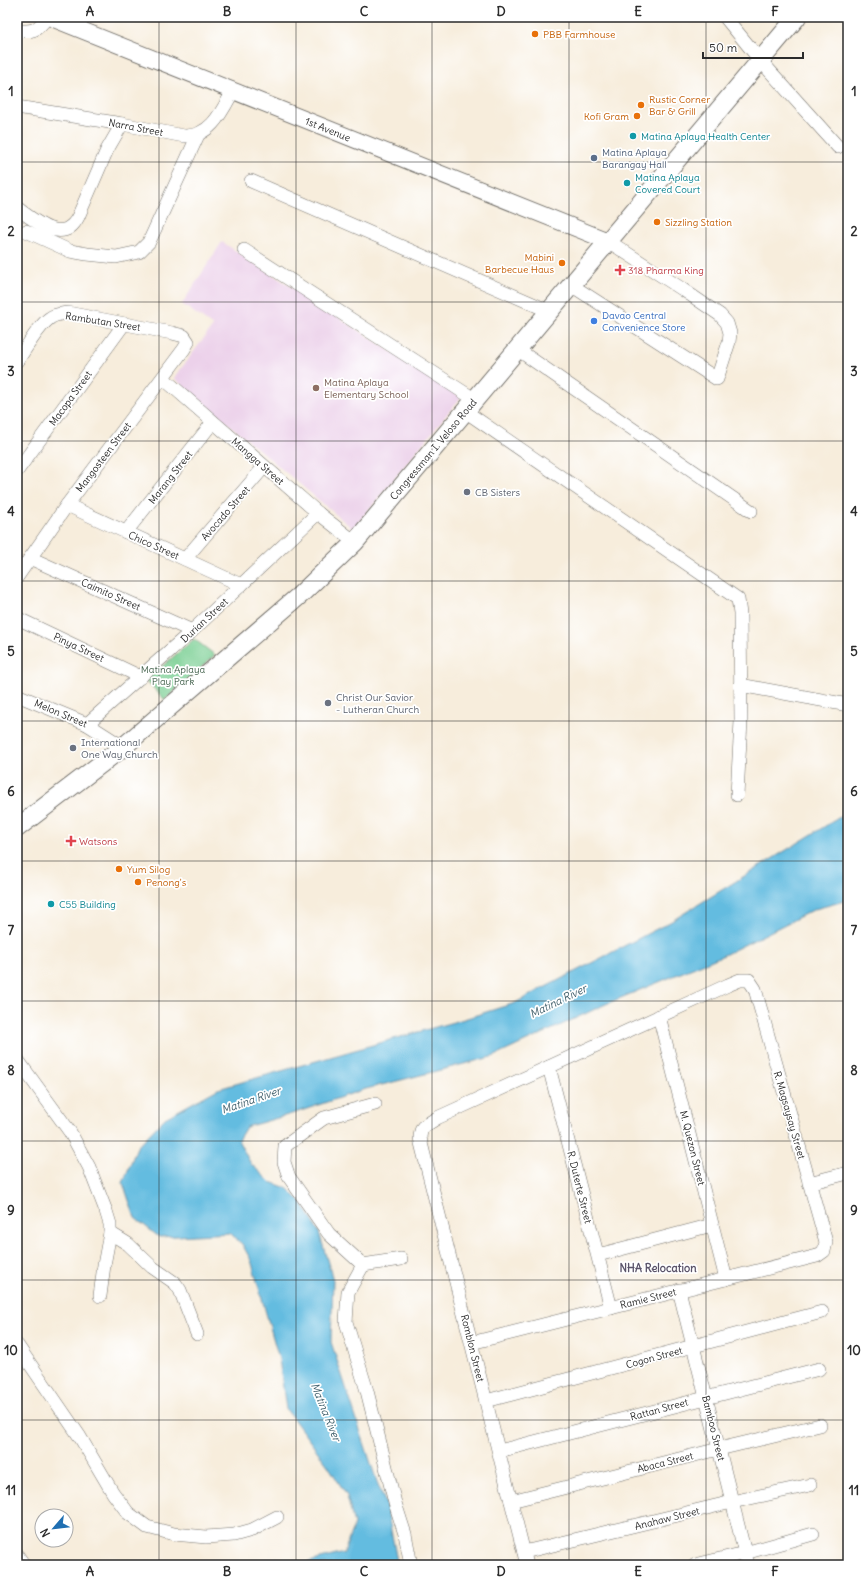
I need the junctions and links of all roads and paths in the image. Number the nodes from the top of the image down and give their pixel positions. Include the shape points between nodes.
1 (48, 17) edge
2 (725, 17) edge
3 (797, 17) edge
4 (17, 30) edge
5 (760, 60) junction
6 (233, 91) junction
7 (17, 107) edge
8 (122, 124) junction
9 (198, 135) junction
10 (838, 147) dead end
11 (251, 181) dead end
12 (17, 208) edge
13 (26, 231) dead end
14 (608, 241) junction
15 (244, 250) dead end
16 (571, 284) junction
17 (549, 311) junction
18 (124, 324) junction
19 (186, 339) joint
20 (517, 349) junction
21 (17, 362) edge
22 (163, 378) junction
23 (470, 405) junction
24 (213, 422) junction
25 (264, 467) junction
26 (17, 471) edge
27 (67, 505) junction
28 (751, 511) dead end
29 (318, 513) junction
30 (126, 532) junction
31 (355, 542) junction
32 (30, 558) junction
33 (185, 559) junction
34 (17, 577) edge
35 (242, 585) junction
36 (17, 618) edge
37 (192, 631) junction
38 (141, 677) junction
39 (740, 685) junction
40 (17, 695) edge
41 (848, 705) edge
42 (87, 724) junction
43 (124, 747) junction
44 (737, 795) dead end
45 (17, 828) edge
46 (659, 1016) junction
47 (17, 1059) edge
48 (549, 1067) junction
49 (375, 1104) dead end
50 (848, 1173) edge
51 (809, 1183) junction
52 (712, 1225) junction
53 (110, 1233) junction
54 (824, 1251) joint
55 (598, 1255) junction
56 (401, 1259) dead end
57 (363, 1265) junction
58 (726, 1279) junction
59 (679, 1290) junction
60 (100, 1296) dead end
61 (611, 1308) junction
62 (822, 1312) dead end
63 (197, 1334) dead end
64 (471, 1343) junction
65 (17, 1345) edge
66 (693, 1346) junction
67 (819, 1369) dead end
68 (706, 1397) junction
69 (486, 1401) junction
70 (820, 1425) dead end
71 (719, 1449) junction
72 (499, 1450) junction
73 (810, 1485) dead end
74 (511, 1501) junction
75 (732, 1502) junction
76 (278, 1517) dead end
77 (813, 1534) dead end
78 (17, 1555) edge
79 (525, 1559) edge
80 (747, 1559) edge
81 (24, 1565) edge
82 (411, 1565) edge
83 (695, 1565) edge

1 - 4 street via 35,30
1 - 6 street, 1st Avenue
2 - 5 street
3 - 5 main road, Congressman I. Veloso Road
5 - 10 street
5 - 14 main road, Congressman I. Veloso Road
6 - 9 street via 215,121
6 - 14 street, 1st Avenue
7 - 8 street, Narra Street
8 - 9 street, Narra Street via 184,136
8 - 12 street via 107,150 75,223 68,229 53,230
9 - 13 street via 149,242 140,252 116,256 70,251
11 - 17 street
14 - 16 main road, Congressman I. Veloso Road
14 - 16 street via 720,315 727,323 730,342 717,379
15 - 23 street
16 - 17 main road, Congressman I. Veloso Road
17 - 20 main road, Congressman I. Veloso Road
18 - 19 street, Rambutan Street via 172,333
18 - 21 street, Rambutan Street via 68,314 57,315 44,324
18 - 26 street, Macopa Street
19 - 22 street, Mangosteen Street via 187,345
20 - 23 main road, Congressman I. Veloso Road
20 - 28 street
22 - 24 street, Mangga Street
22 - 27 street, Mangosteen Street
23 - 31 main road, Congressman I. Veloso Road
23 - 39 street via 738,599
24 - 25 street, Mangga Street
24 - 30 street, Marang Street
25 - 29 street, Mangga Street
25 - 33 street, Avocado Street
27 - 30 street, Chico Street
27 - 32 street, Mangosteen Street
29 - 31 street, Mangga Street
29 - 35 street, Durian Street
30 - 33 street, Chico Street
31 - 43 main road, Congressman I. Veloso Road via 300,595
32 - 34 street, Mangosteen Street
32 - 37 street, Caimito Street
33 - 35 street, Chico Street
35 - 37 street, Durian Street
36 - 38 street, Pinya Street
37 - 38 street, Durian Street
38 - 42 street, Durian Street
39 - 41 street
39 - 44 street
40 - 42 street, Melon Street
42 - 43 street, Melon Street
43 - 45 main road, Congressman I. Veloso Road
46 - 48 street
46 - 51 street, R. Magsaysay Street via 740,980 749,980 755,989
46 - 52 street, M. Quezon Street
47 - 53 street via 70,1132 89,1167 106,1211
48 - 55 street, R. Duterte Street
48 - 64 street, Romblon Street via 437,1118 421,1131 421,1143
49 - 57 street via 324,1118 285,1146 284,1162 289,1177 328,1234
50 - 51 street
51 - 54 street, R. Magsaysay Street via 826,1242
52 - 55 street
52 - 58 street, M. Quezon Street
53 - 60 street
53 - 63 street via 128,1244 152,1267 175,1283
54 - 58 street, Ramie Street via 817,1256
55 - 61 street, R. Duterte Street
56 - 57 street
57 - 82 street via 348,1292 346,1322 367,1391
58 - 59 street, Ramie Street
59 - 61 street, Ramie Street
59 - 66 street, Bamboo Street
61 - 64 street, Ramie Street
62 - 66 street, Cogon Street
64 - 69 street, Romblon Street
65 - 76 street via 113,1493 128,1513 147,1527 174,1534 206,1537 234,1535 252,1530
66 - 68 street, Bamboo Street
66 - 69 street, Cogon Street
67 - 68 street, Rattan Street
68 - 71 street, Bamboo Street
68 - 72 street, Rattan Street
69 - 72 street, Romblon Street
70 - 71 street, Abaca Street
71 - 74 street, Abaca Street
71 - 75 street, Bamboo Street
72 - 74 street, Romblon Street
73 - 75 street, Anahaw Street
74 - 79 street, Romblon Street
75 - 79 street, Anahaw Street
75 - 80 street, Bamboo Street
77 - 80 street
78 - 81 street
80 - 83 street

